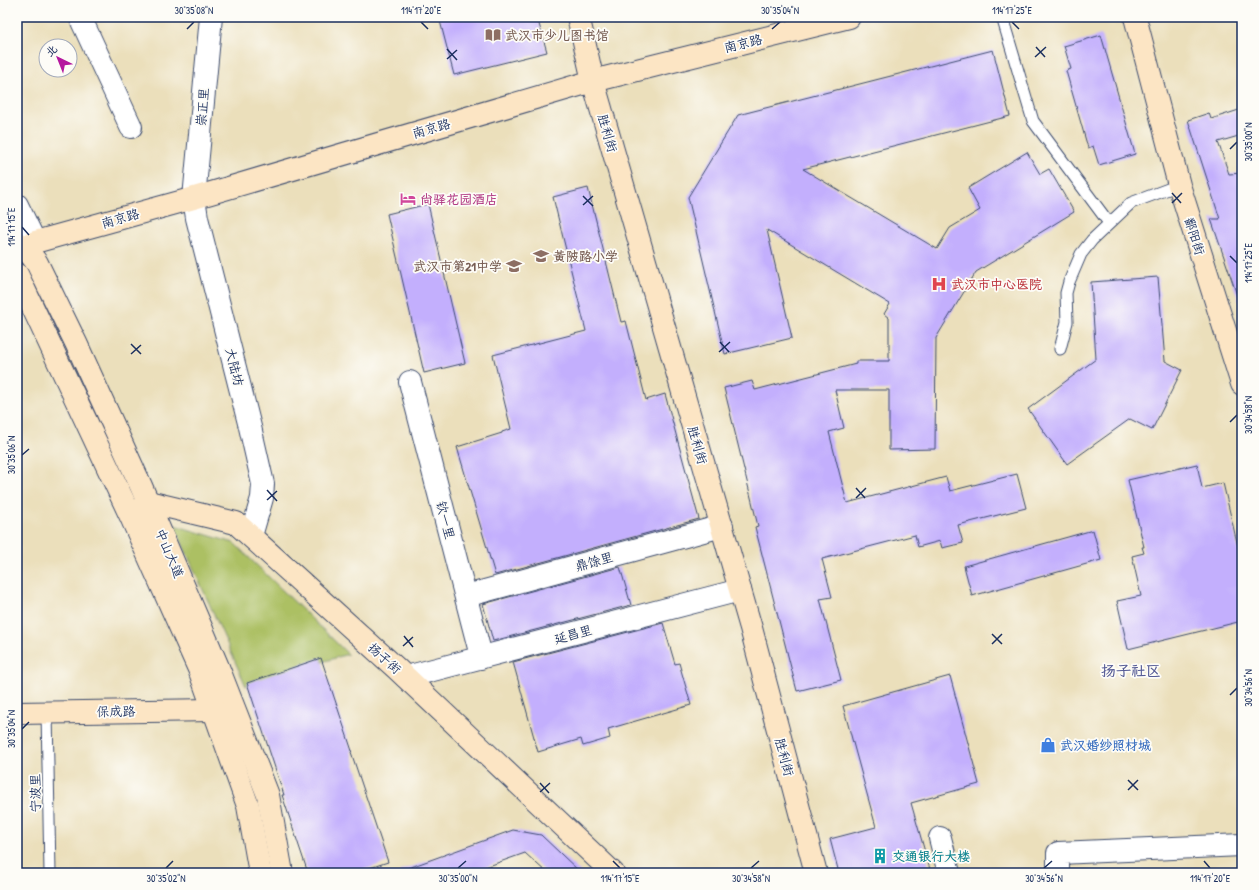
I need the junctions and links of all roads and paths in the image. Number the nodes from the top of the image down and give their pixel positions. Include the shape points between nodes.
1 (80, 17) edge
2 (211, 17) edge
3 (849, 17) edge
4 (1002, 17) edge
5 (1134, 17) edge
6 (582, 24) edge
7 (592, 81) junction
8 (131, 127) dead end
9 (1179, 185) junction
10 (194, 198) junction
11 (17, 205) edge
12 (1109, 223) junction
13 (23, 245) edge
14 (17, 274) edge
15 (1060, 349) dead end
16 (410, 382) dead end
17 (1242, 384) edge
18 (148, 502) junction
19 (131, 517) junction
20 (722, 526) junction
21 (251, 536) junction
22 (740, 590) junction
23 (466, 596) junction
24 (480, 658) junction
25 (406, 678) junction
26 (214, 710) junction
27 (47, 712) junction
28 (17, 713) edge
29 (940, 838) dead end
30 (1242, 845) edge
31 (50, 873) edge
32 (260, 873) edge
33 (282, 873) edge
34 (613, 873) edge
35 (816, 873) edge
36 (949, 873) edge
37 (1058, 873) edge

1 - 8 street
2 - 10 street, 崇正里
3 - 7 street, 南京路
4 - 12 lane via 1033,121
5 - 9 street, 鄱阳街
6 - 7 street, 胜利街
7 - 10 street, 南京路
7 - 20 street, 胜利街
9 - 12 lane via 1131,203
9 - 17 street, 鄱阳街
10 - 13 street, 南京路
10 - 21 street, 大陆坊 via 263,484 262,498
11 - 13 street, 中山大道
12 - 15 lane via 1081,254 1073,270 1066,293 1066,322
13 - 18 street, 中山大道 via 37,263 73,337
14 - 19 street, 中山大道
16 - 23 street, 钦一里
18 - 19 street
18 - 21 street, 扬子街 via 236,523
18 - 33 street, 中山大道 via 218,667 268,795
19 - 26 street, 中山大道 via 199,669
20 - 22 street, 胜利街
20 - 23 street, 鼎馀里
21 - 25 street, 扬子街
22 - 24 street, 延昌里
22 - 35 street, 胜利街
23 - 24 street, 钦一里
24 - 25 street, 延昌里
25 - 34 street, 扬子街
26 - 27 street, 保成路
26 - 32 street, 中山大道 via 248,806
27 - 28 street, 保成路
27 - 31 lane, 宁波里
29 - 36 street
30 - 37 street via 1058,853

